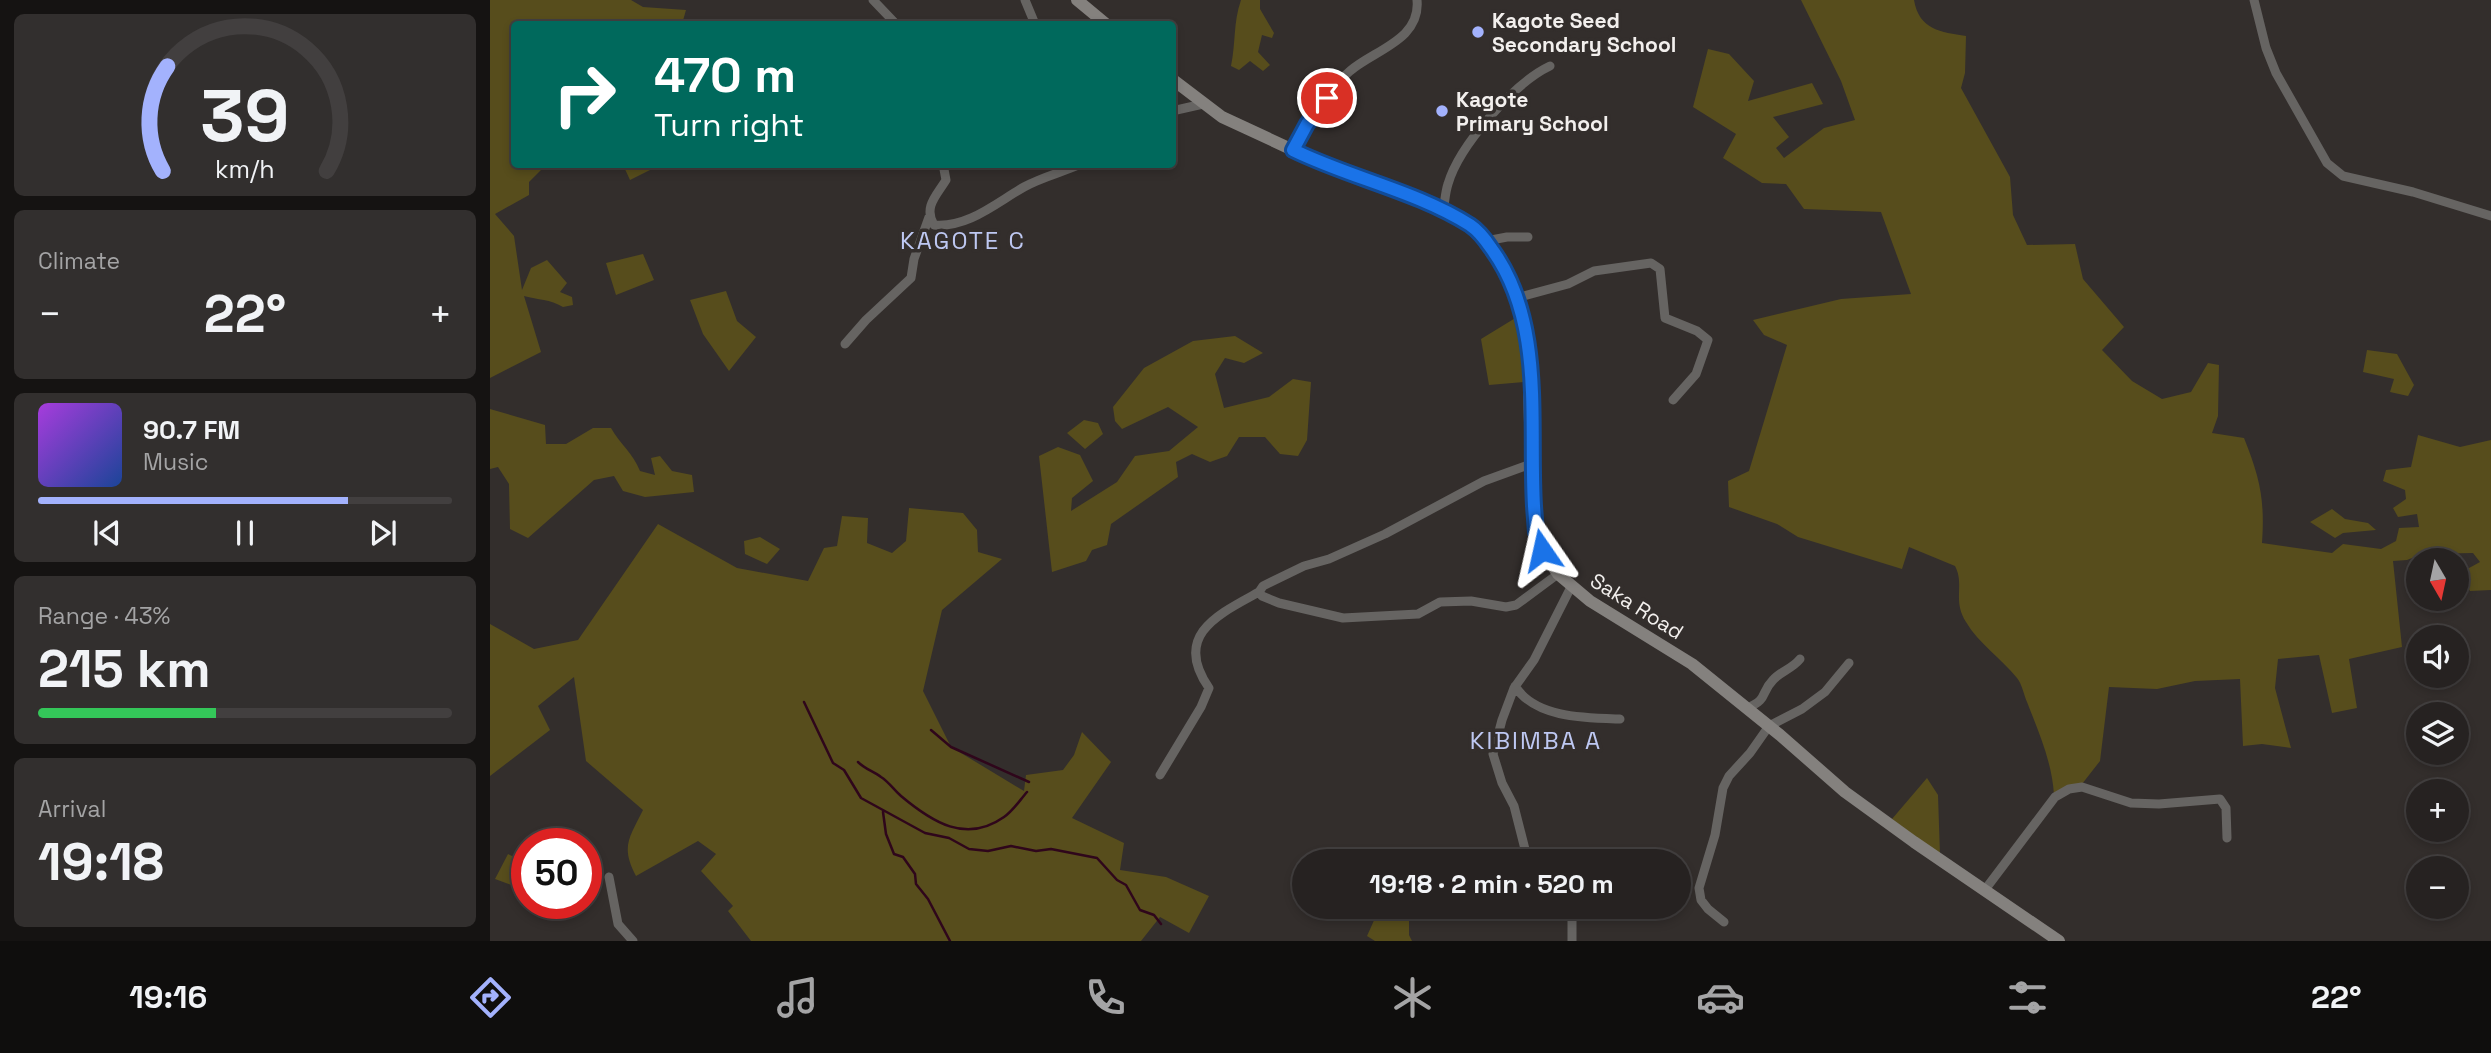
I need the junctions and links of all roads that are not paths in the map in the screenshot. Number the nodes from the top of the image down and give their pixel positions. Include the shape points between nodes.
1 (873, 0) edge
2 (1025, 0) edge
3 (1077, 0) edge
4 (1417, 0) edge
5 (2254, 0) edge
6 (893, 21) edge
7 (1034, 21) edge
8 (1102, 21) edge
9 (1550, 66) dead end
10 (1176, 82) edge
11 (1203, 104) junction
12 (1176, 110) edge
13 (1293, 150) junction
14 (944, 168) edge
15 (1071, 168) edge
16 (1443, 211) junction
17 (2491, 216) edge
18 (929, 217) junction
19 (1528, 237) dead end
20 (1486, 241) junction
21 (1516, 298) junction
22 (845, 344) dead end
23 (1673, 400) dead end
24 (1531, 464) junction
25 (1558, 574) junction
26 (1571, 587) junction
27 (1259, 592) junction
28 (1800, 659) dead end
29 (1849, 663) dead end
30 (1515, 686) junction
31 (1747, 708) junction
32 (1620, 719) dead end
33 (1769, 726) junction
34 (1160, 775) dead end
35 (2227, 838) dead end
36 (1525, 849) edge
37 (609, 877) dead end
38 (1984, 891) junction
39 (1572, 919) edge
40 (1724, 922) dead end
41 (633, 941) edge
42 (1572, 941) edge
43 (2059, 941) edge

1 - 6 street
2 - 7 street
3 - 8 main road
4 - 13 street via 1414,21 1403,36 1350,71 1307,124
5 - 17 street via 2276,73 2327,163 2343,176
9 - 16 street via 1513,91 1464,151 1448,183
10 - 11 main road, Saka Road
11 - 12 street
11 - 13 main road, Saka Road
13 - 16 main road, Saka Road
14 - 18 street via 946,180 929,207
15 - 18 street via 1026,186 970,219 934,225
16 - 20 main road, Saka Road
18 - 22 street via 911,278
19 - 20 street
20 - 21 main road, Saka Road via 1510,276
21 - 23 street via 1568,284 1594,271 1651,263 1660,269 1665,318 1708,340 1696,374
21 - 24 main road, Saka Road via 1528,340
24 - 25 main road, Saka Road via 1536,532
24 - 27 street via 1484,481 1385,534 1304,566
25 - 26 main road, Saka Road
25 - 27 street via 1516,605 1440,601 1418,614 1343,618 1279,603
26 - 30 street via 1534,660
26 - 31 main road, Saka Road via 1681,657
27 - 34 street via 1215,617 1197,640 1198,661 1209,688
28 - 31 street via 1772,681 1761,701
29 - 33 street via 1825,692
30 - 32 street via 1522,697 1549,710
30 - 36 street via 1493,754
31 - 33 main road, Saka Road
33 - 38 main road, Saka Road via 1845,792
33 - 40 street via 1723,788 1699,888 1701,900
35 - 38 street via 2226,808 2220,799 2131,803 2075,788 2055,797
37 - 41 street via 618,924
38 - 43 main road, Saka Road
39 - 42 street

